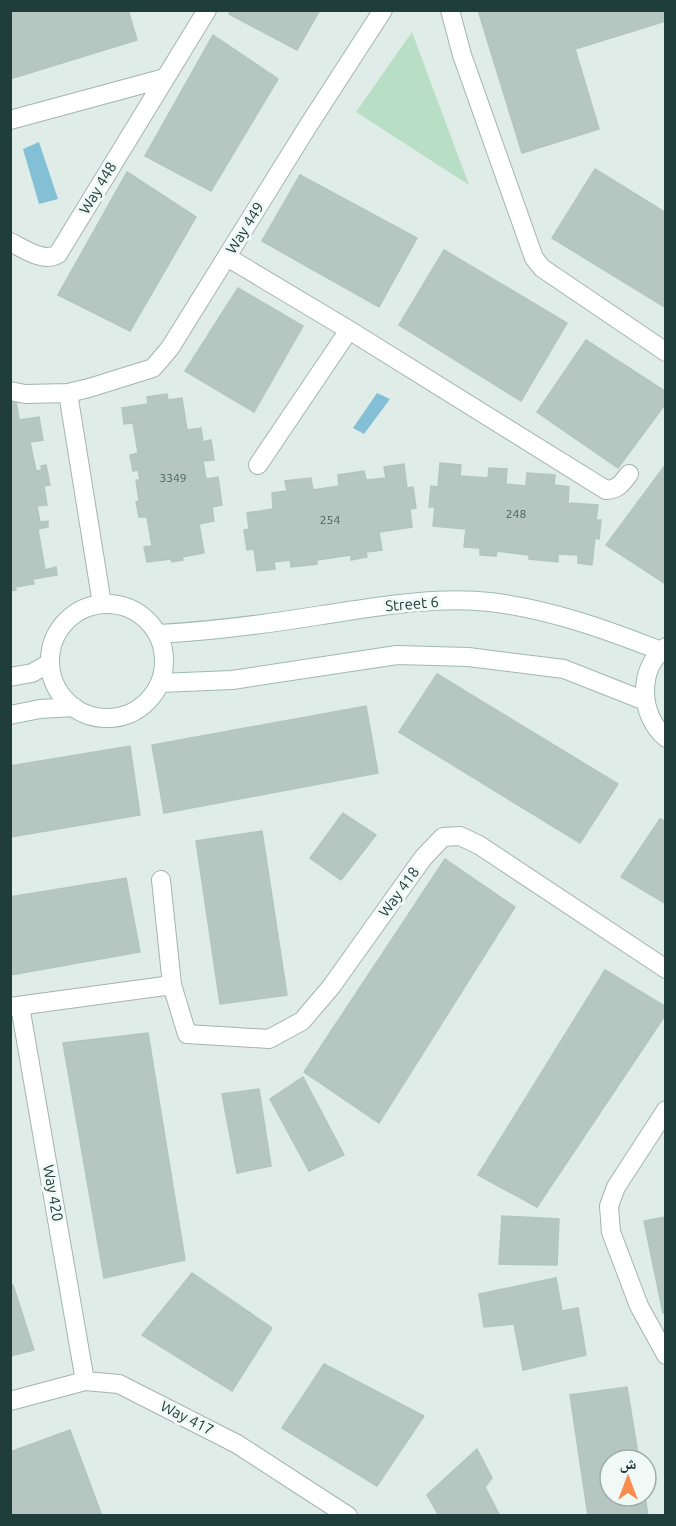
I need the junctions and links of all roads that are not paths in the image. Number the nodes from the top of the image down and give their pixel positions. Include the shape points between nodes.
1 (207, 10) edge
2 (383, 10) edge
3 (450, 10) edge
4 (165, 78) junction
5 (10, 120) edge
6 (10, 242) edge
7 (227, 257) junction
8 (350, 330) junction
9 (666, 352) edge
10 (10, 391) edge
11 (68, 393) junction
12 (258, 465) dead end
13 (629, 474) dead end
14 (102, 604) junction
15 (158, 634) junction
16 (663, 649) edge
17 (50, 663) junction
18 (10, 677) edge
19 (160, 683) junction
20 (645, 701) junction
21 (74, 707) junction
22 (10, 715) edge
23 (666, 738) edge
24 (161, 880) dead end
25 (666, 969) edge
26 (172, 985) junction
27 (15, 1007) edge
28 (666, 1110) edge
29 (665, 1353) edge
30 (85, 1381) junction
31 (10, 1401) edge
32 (348, 1515) edge

1 - 4 street, Way 448
2 - 7 street, Way 449
3 - 9 street via 462,56 534,258 542,268
4 - 5 street
4 - 6 street, Way 448 via 58,254 42,257
7 - 8 street
7 - 11 street, Way 449 via 170,348 153,368
8 - 12 street
8 - 13 street via 606,490 621,485
10 - 11 street, Way 449
11 - 14 street
14 - 15 street via 135,611
14 - 17 street via 85,608 65,623 52,646
15 - 16 street, Street 6 via 242,628 368,608 488,602 594,625
15 - 19 street via 164,650
16 - 20 street via 645,683
17 - 18 street via 32,673
17 - 21 street via 61,695
19 - 20 street via 232,680 397,655 468,657 564,669
19 - 21 street via 151,697 123,715 107,717
20 - 23 street via 651,718
21 - 22 street
24 - 26 street, Way 418
25 - 26 street, Way 418 via 460,836 443,837 423,858 331,987 302,1021 269,1040 187,1034
26 - 27 street
27 - 30 street, Way 420
28 - 29 street via 616,1187 609,1206 611,1232 639,1306
30 - 31 street, Way 417
30 - 32 street, Way 417 via 119,1384 237,1444

